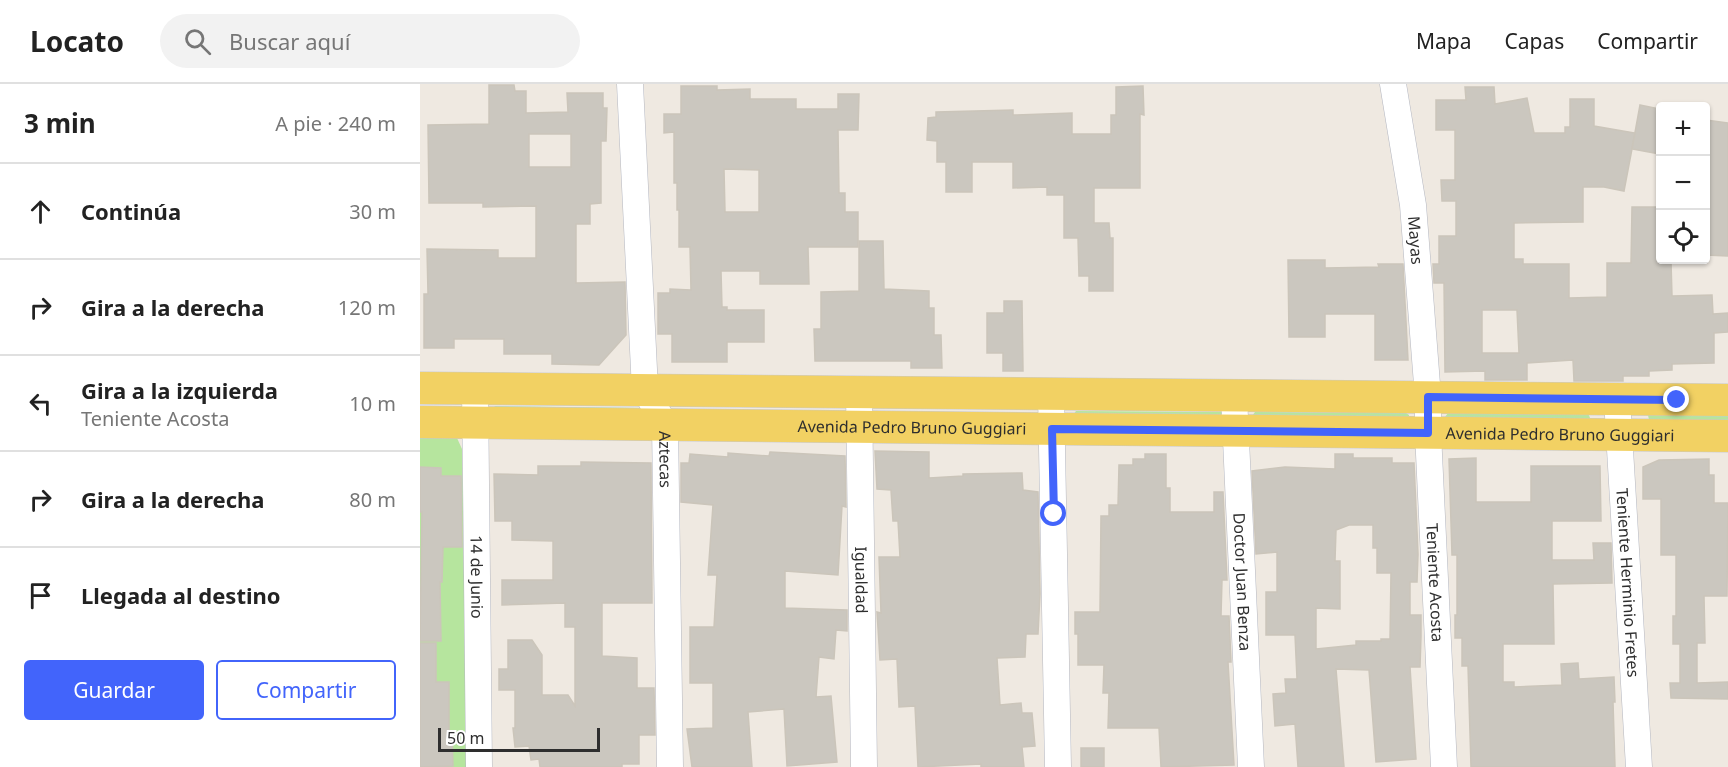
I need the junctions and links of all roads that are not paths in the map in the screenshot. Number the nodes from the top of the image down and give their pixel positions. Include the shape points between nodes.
1 (630, 84) edge
2 (1393, 84) edge
3 (420, 388) edge
4 (475, 388) junction
5 (645, 390) junction
6 (859, 392) junction
7 (1052, 394) junction
8 (1234, 396) junction
9 (1428, 397) junction
10 (1617, 399) junction
11 (1728, 400) edge
12 (420, 422) edge
13 (475, 423) junction
14 (665, 425) junction
15 (860, 427) junction
16 (1052, 429) junction
17 (1236, 431) junction
18 (1428, 433) junction
19 (1620, 435) junction
20 (1728, 436) edge
21 (479, 767) edge
22 (670, 767) edge
23 (864, 767) edge
24 (1058, 767) edge
25 (1251, 767) edge
26 (1444, 767) edge
27 (1639, 767) edge

1 - 5 street, Aztecas
2 - 9 street, Mayas via 1413,205
3 - 4 main road
4 - 5 main road
4 - 13 street, 14 de Junio
5 - 6 main road
5 - 14 street, Aztecas
6 - 7 main road
6 - 15 street, Igualdad
7 - 8 main road
7 - 16 street
8 - 9 main road
8 - 17 street, Doctor Juan Benza
9 - 10 main road
9 - 18 street, Teniente Acosta
10 - 11 main road
10 - 19 street, Teniente Herminio Fretes
12 - 13 main road, Avenida Pedro Bruno Guggiari
13 - 14 main road, Avenida Pedro Bruno Guggiari
13 - 21 street, 14 de Junio
14 - 15 main road, Avenida Pedro Bruno Guggiari
14 - 22 street, Aztecas
15 - 16 main road, Avenida Pedro Bruno Guggiari
15 - 23 street, Igualdad
16 - 17 main road, Avenida Pedro Bruno Guggiari
16 - 24 street
17 - 18 main road, Avenida Pedro Bruno Guggiari
17 - 25 street, Doctor Juan Benza
18 - 19 main road, Avenida Pedro Bruno Guggiari
18 - 26 street, Teniente Acosta
19 - 20 main road, Avenida Pedro Bruno Guggiari
19 - 27 street, Teniente Herminio Fretes

